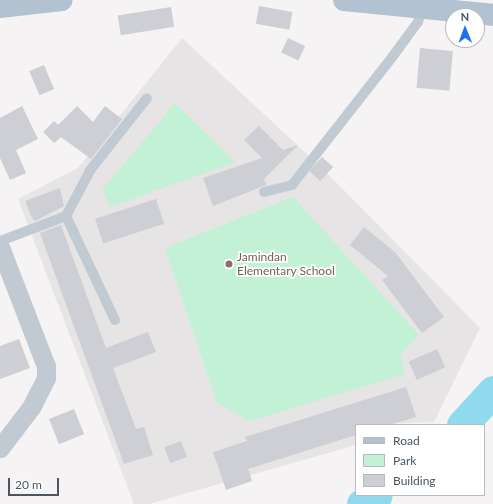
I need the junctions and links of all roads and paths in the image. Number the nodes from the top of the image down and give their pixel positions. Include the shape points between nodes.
1 (62, 0) edge
2 (344, 0) edge
3 (0, 7) edge
4 (422, 8) junction
5 (493, 15) edge
6 (147, 98) dead end
7 (264, 192) dead end
8 (66, 216) junction
9 (0, 241) edge
10 (0, 247) edge
11 (116, 320) dead end
12 (0, 448) edge

1 - 3 main road
2 - 4 main road
4 - 5 main road
4 - 7 lane via 418,22 292,185
6 - 8 lane via 91,169
8 - 9 lane
8 - 11 lane
10 - 12 street via 46,366 46,378 32,406

